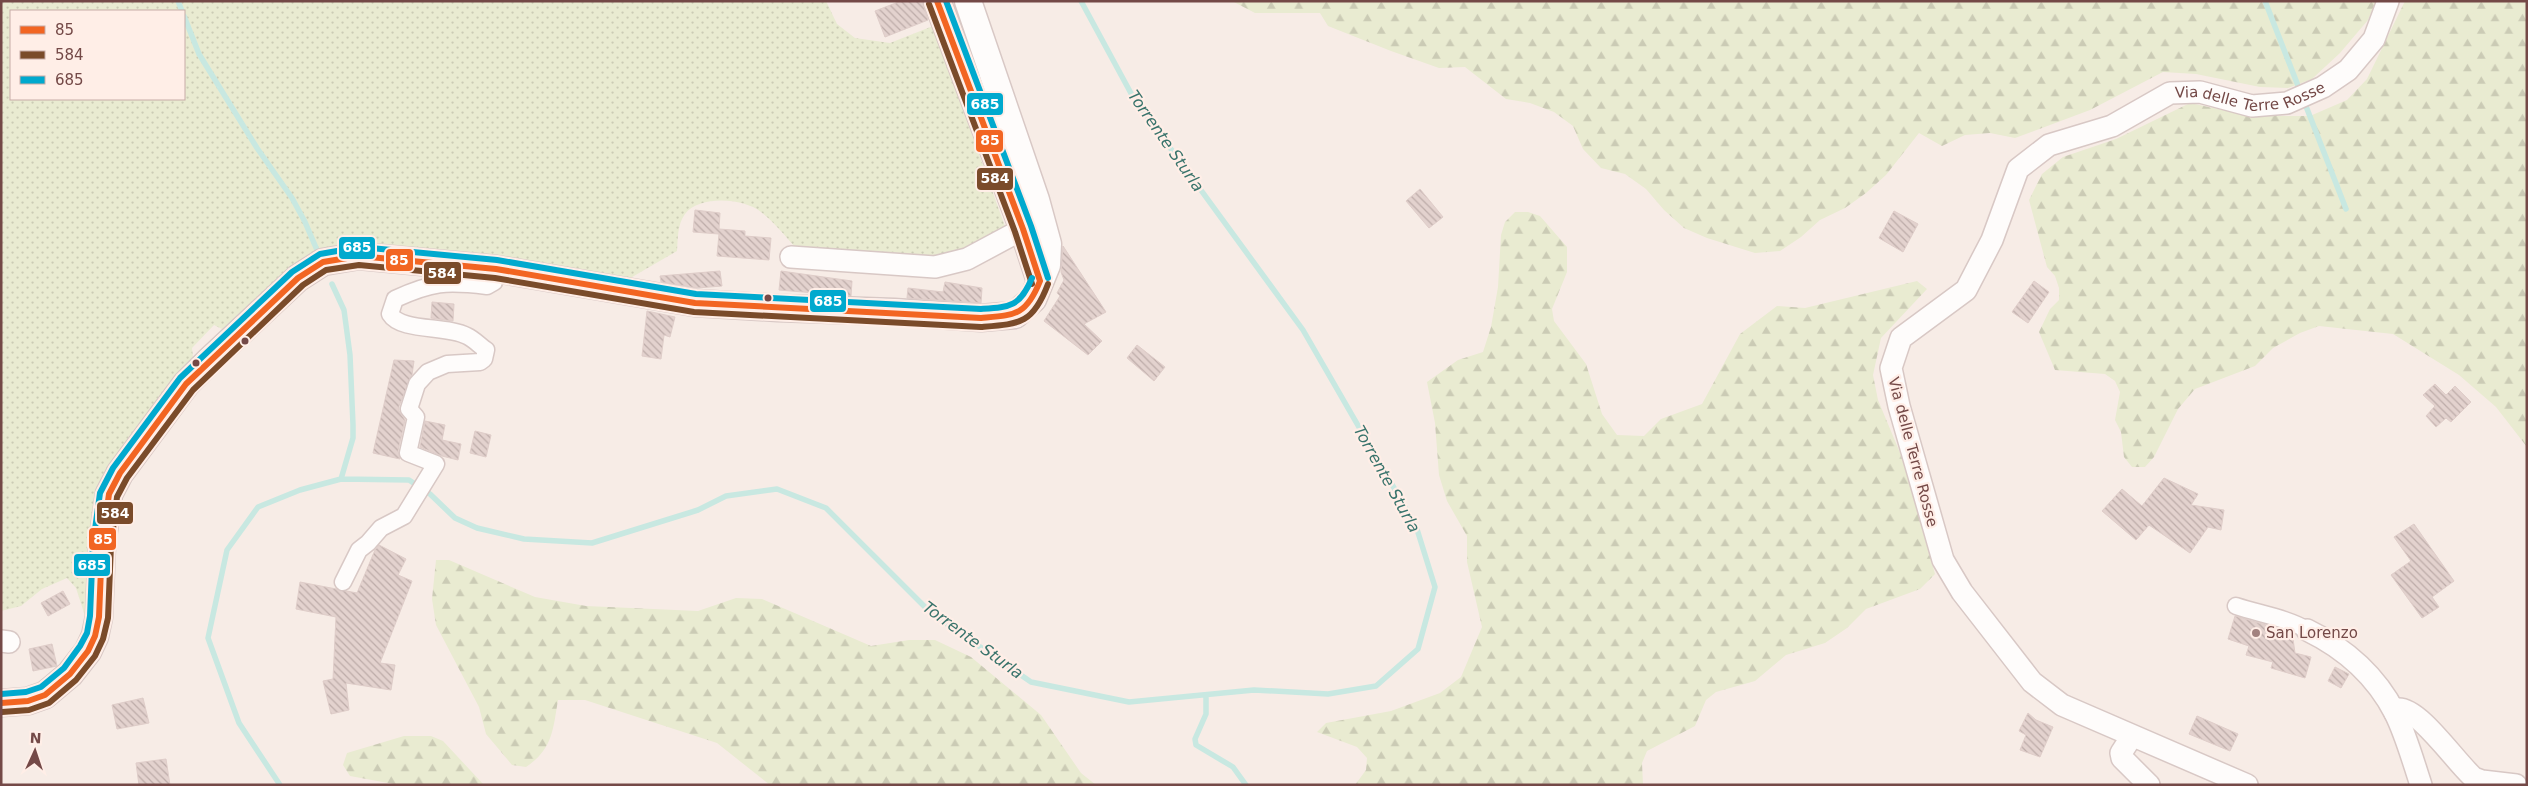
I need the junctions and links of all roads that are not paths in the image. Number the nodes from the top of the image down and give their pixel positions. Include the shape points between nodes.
1 (937, 1) edge
2 (968, 1) edge
3 (2388, 1) edge
4 (1023, 229) junction
5 (791, 257) dead end
6 (496, 269) junction
7 (1040, 281) junction
8 (343, 582) dead end
9 (2236, 606) dead end
10 (2307, 630) joint
11 (1, 703) edge
12 (2395, 713) junction
13 (2132, 736) junction
14 (2149, 785) edge
15 (2247, 785) edge
16 (2421, 785) edge
17 (2516, 785) edge

1 - 4 street
2 - 7 street via 1048,244 1047,265
3 - 13 street, Via delle Terre Rosse via 2374,39 2348,70 2324,87 2287,104 2252,106 2200,92 2170,93 2112,126 2049,145 2018,169 1992,240 1966,290 1901,338 1891,368 1943,560 1962,592 2032,682 2062,705
4 - 5 street via 967,260 935,267
4 - 7 street
6 - 7 street via 695,303 981,318 1015,315 1033,299
6 - 8 street via 494,282 487,286 440,283 424,286 395,299 390,314 394,320 467,336 486,350 480,362 447,364 428,372 417,384 409,409 416,417 408,453 436,464 404,516 381,528 368,544 358,550
6 - 11 street via 359,256 323,262 298,278 186,384 120,473 109,494 102,544 99,617 88,650 70,674 45,695 28,701
9 - 10 street via 2293,621
10 - 12 street via 2334,643 2373,679
12 - 16 street
12 - 17 street via 2398,709 2409,711 2434,732 2474,778
13 - 14 street via 2121,752 2122,758
13 - 15 street, Via delle Terre Rosse

